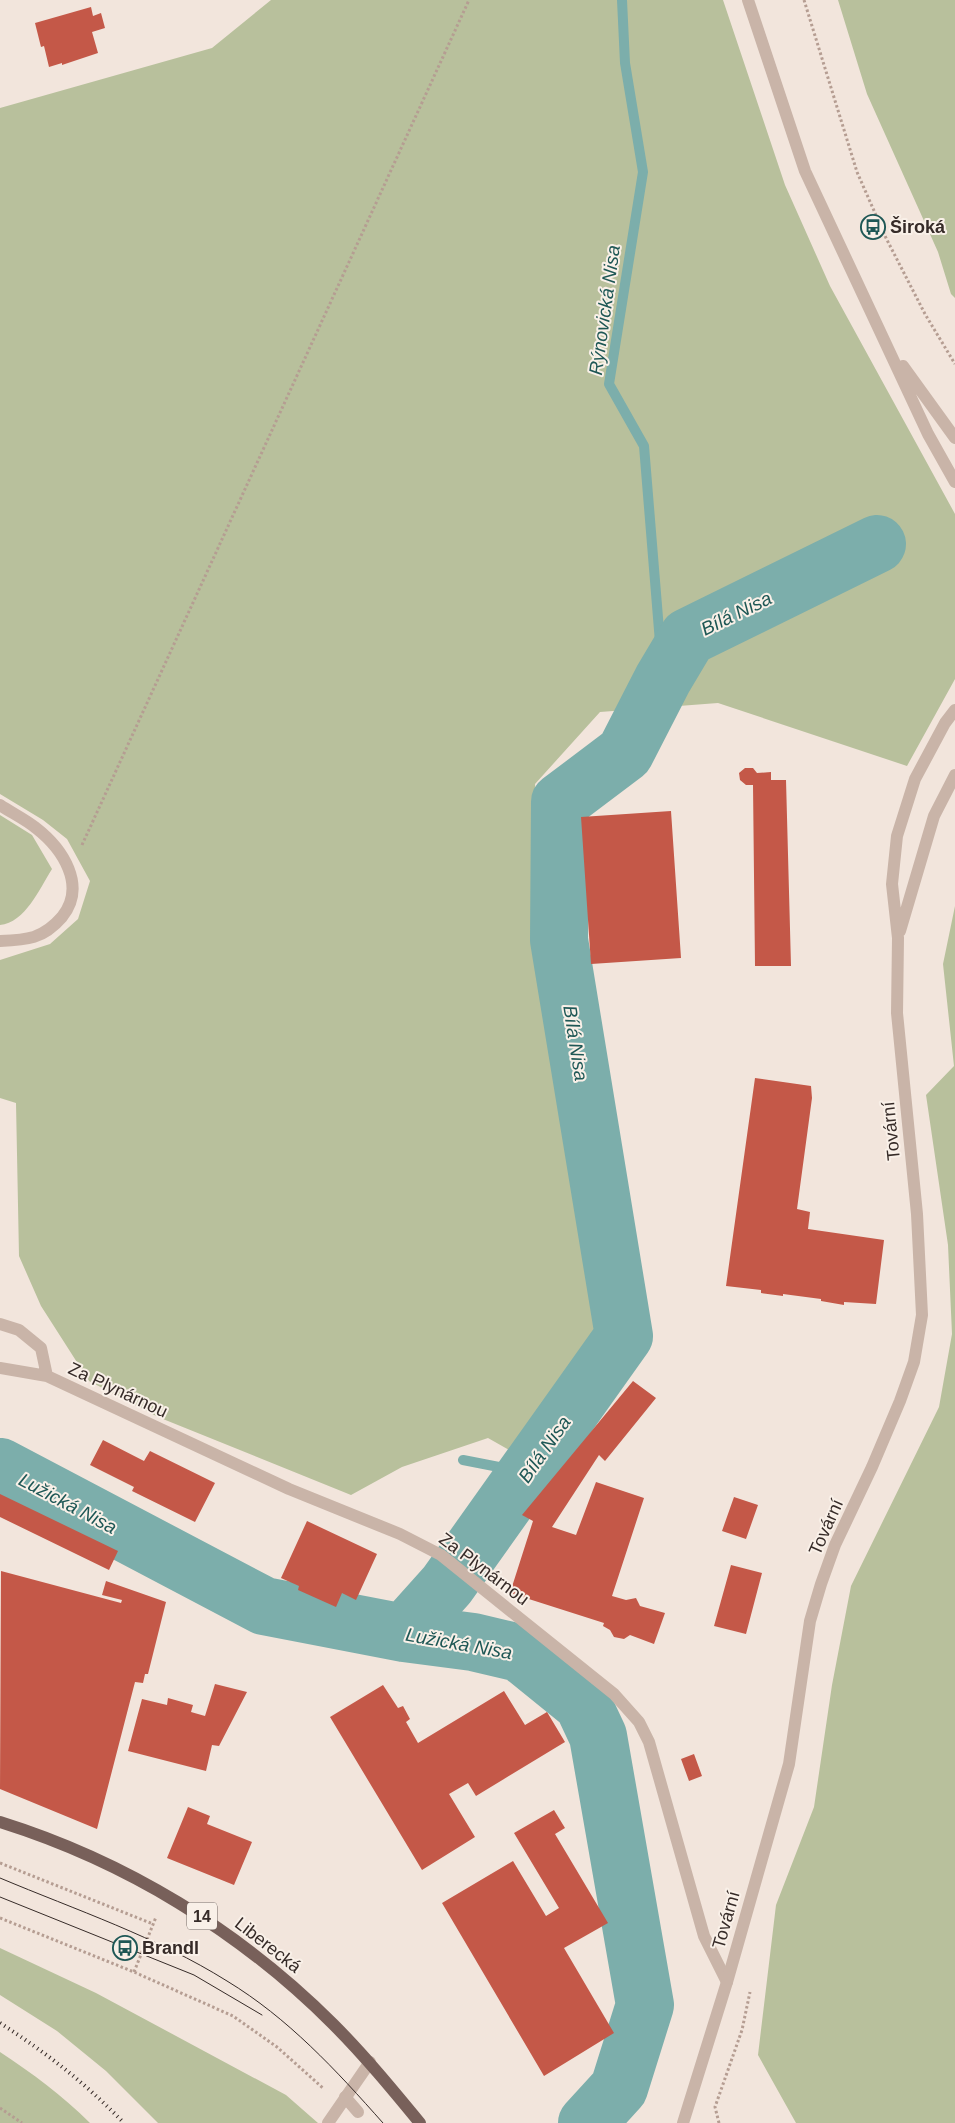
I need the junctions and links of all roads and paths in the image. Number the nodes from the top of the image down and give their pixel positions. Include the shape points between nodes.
1 (468, 0) edge
2 (748, 0) edge
3 (804, 0) edge
4 (888, 346) junction
5 (955, 364) edge
6 (954, 436) edge
7 (955, 482) edge
8 (955, 706) edge
9 (955, 710) edge
10 (946, 723) junction
11 (955, 775) edge
12 (0, 805) edge
13 (70, 871) junction
14 (898, 938) junction
15 (0, 941) edge
16 (0, 1324) edge
17 (0, 1368) edge
18 (47, 1376) junction
19 (0, 1822) edge
20 (0, 1862) edge
21 (165, 1895) junction
22 (0, 1918) edge
23 (153, 1924) junction
24 (134, 1972) junction
25 (727, 1982) junction
26 (370, 2062) junction
27 (346, 2097) junction
28 (0, 2108) edge
29 (358, 2112) dead end
30 (22, 2123) edge
31 (328, 2123) edge
32 (420, 2123) edge
33 (683, 2123) edge

1 - 13 path
2 - 4 street via 805,171
3 - 5 path via 856,172 925,314
4 - 6 street
4 - 7 street via 928,434
8 - 10 street
9 - 10 street, Tovární
10 - 14 street, Tovární via 915,779 896,836 892,884
11 - 14 street, Tovární via 934,816
12 - 13 street via 45,836
13 - 15 street via 73,893 68,909 58,922 34,938
14 - 25 street, Tovární via 898,1013 917,1214 922,1315 914,1362 900,1401 820,1584 810,1621 788,1764
16 - 18 street via 19,1330 41,1348
17 - 18 street, Za Plynárnou
18 - 25 street, Za Plynárnou via 289,1490 400,1534 441,1555 614,1694 639,1722 654,1759 704,1936
19 - 21 main road, Liberecká / 14 via 42,1835 108,1864
20 - 23 path
21 - 23 path
21 - 26 main road, Liberecká / 14 via 207,1920 256,1956 308,2000
22 - 24 path
23 - 24 path
24 - 27 path via 233,2016 277,2047 326,2091
25 - 33 street, Tovární
26 - 27 street
26 - 32 main road, Liberecká / 14
27 - 29 street
27 - 31 street
28 - 30 path

